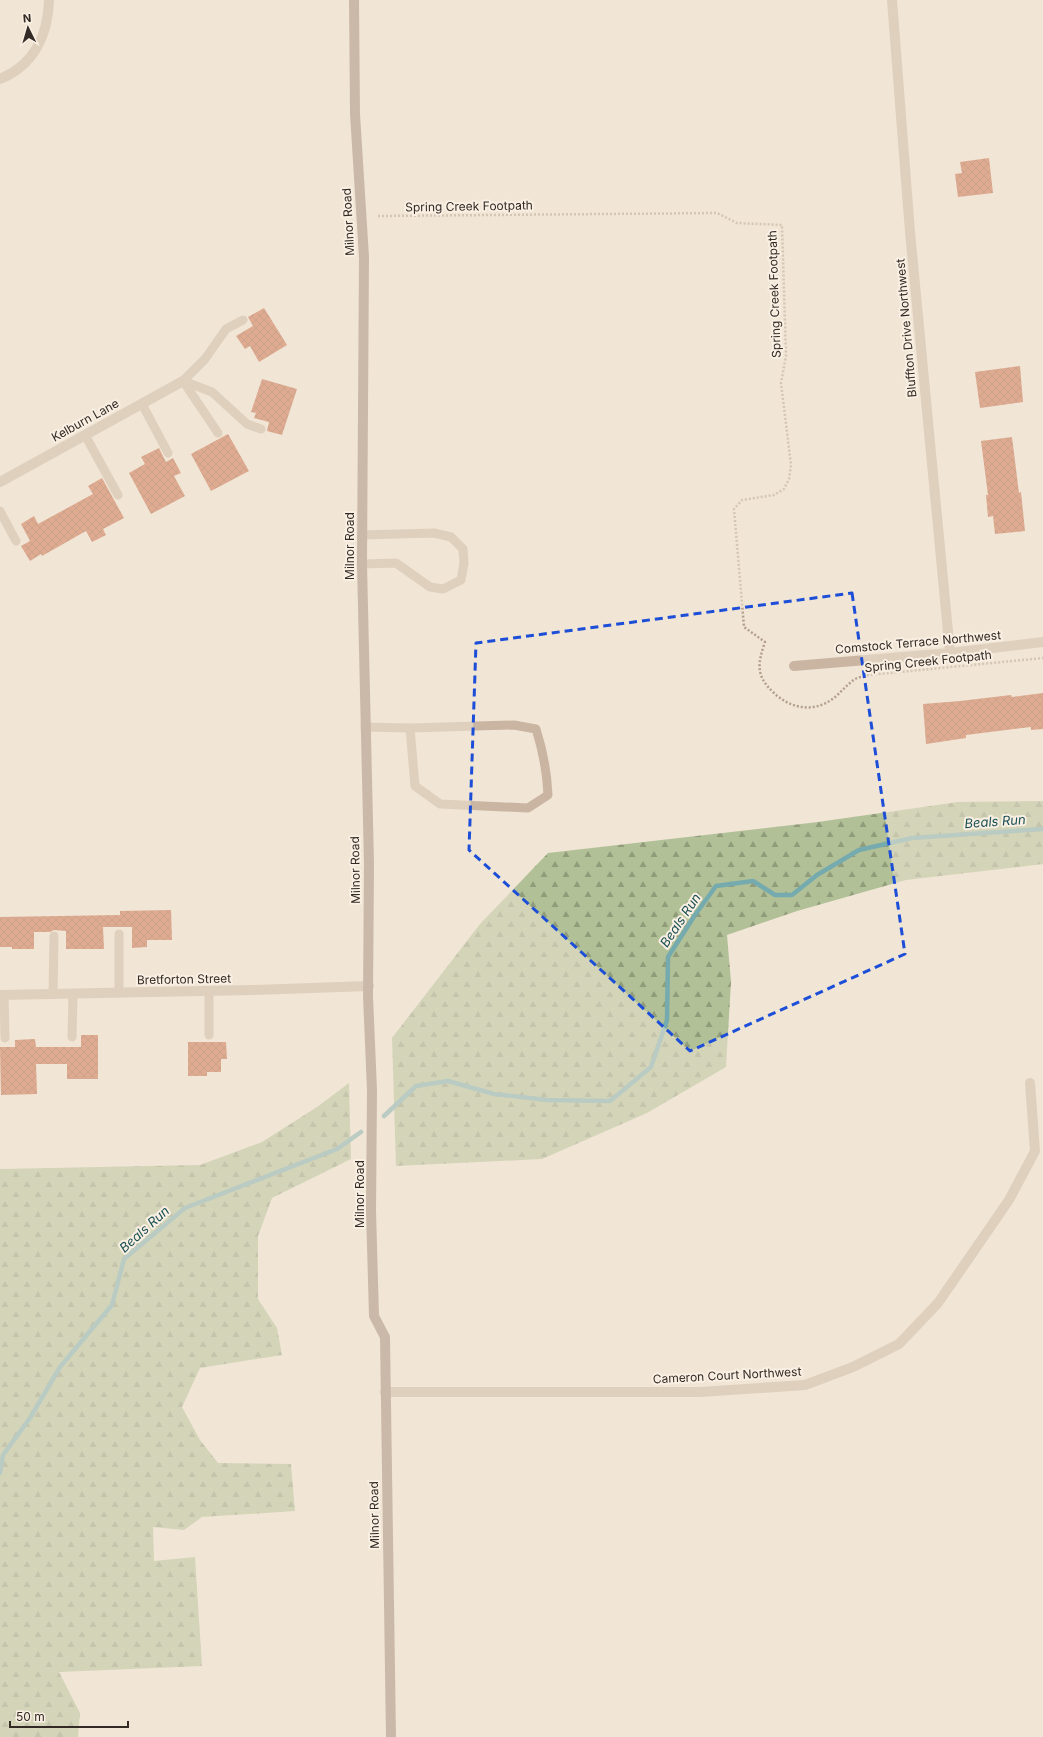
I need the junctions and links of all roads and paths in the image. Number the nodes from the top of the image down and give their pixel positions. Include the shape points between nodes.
1 (49, 0) edge
2 (354, 0) edge
3 (892, 0) edge
4 (0, 79) edge
5 (378, 216) dead end
6 (243, 320) dead end
7 (183, 382) junction
8 (142, 404) junction
9 (261, 429) dead end
10 (218, 433) dead end
11 (85, 435) junction
12 (168, 453) dead end
13 (0, 482) edge
14 (118, 495) dead end
15 (0, 511) edge
16 (362, 536) junction
17 (16, 541) dead end
18 (362, 564) junction
19 (1043, 642) edge
20 (950, 653) junction
21 (1043, 658) edge
22 (794, 666) dead end
23 (365, 727) junction
24 (410, 728) junction
25 (119, 934) dead end
26 (54, 936) dead end
27 (369, 986) junction
28 (209, 991) junction
29 (119, 993) junction
30 (53, 994) junction
31 (73, 994) junction
32 (2, 995) edge
33 (209, 1035) dead end
34 (72, 1037) dead end
35 (5, 1038) dead end
36 (1030, 1083) dead end
37 (385, 1392) junction
38 (391, 1737) edge

1 - 4 street via 44,31 36,50 25,65
2 - 16 main road, Milnor Road via 355,114 364,257
3 - 20 street, Bluffton Drive Northwest via 910,232
5 - 21 path, Spring Creek Footpath via 717,213 737,224 782,225 786,356 781,383 791,465 789,479 784,489 774,495 742,500 734,509 744,627 765,642 758,663 764,683 787,703 812,708 831,700 855,679 869,675
6 - 7 lane via 226,330 205,359
7 - 8 street, Kelburn Lane
7 - 9 lane via 212,392 247,424
7 - 10 lane
8 - 11 street, Kelburn Lane
8 - 12 lane
11 - 13 street, Kelburn Lane
11 - 14 lane
15 - 17 lane
16 - 18 main road, Milnor Road
16 - 18 lane via 434,533 452,537 462,549 464,563 461,580 443,589 430,587 396,563
18 - 23 main road, Milnor Road
19 - 20 street, Comstock Terrace Northwest
20 - 22 street, Comstock Terrace Northwest
23 - 24 lane
23 - 27 main road, Milnor Road
24 - 24 lane via 514,725 536,729 547,771 548,795 528,808 440,804 415,786
25 - 29 lane
26 - 30 lane
27 - 28 street, Bretforton Street
27 - 37 main road, Milnor Road via 374,1316 385,1337
28 - 29 street, Bretforton Street
28 - 33 lane
29 - 31 street, Bretforton Street
30 - 31 street, Bretforton Street
30 - 32 street, Bretforton Street
31 - 34 lane
32 - 35 lane
36 - 37 street, Cameron Court Northwest via 1036,1151 1009,1200 938,1304 899,1344 853,1367 804,1385 700,1392
37 - 38 main road, Milnor Road

